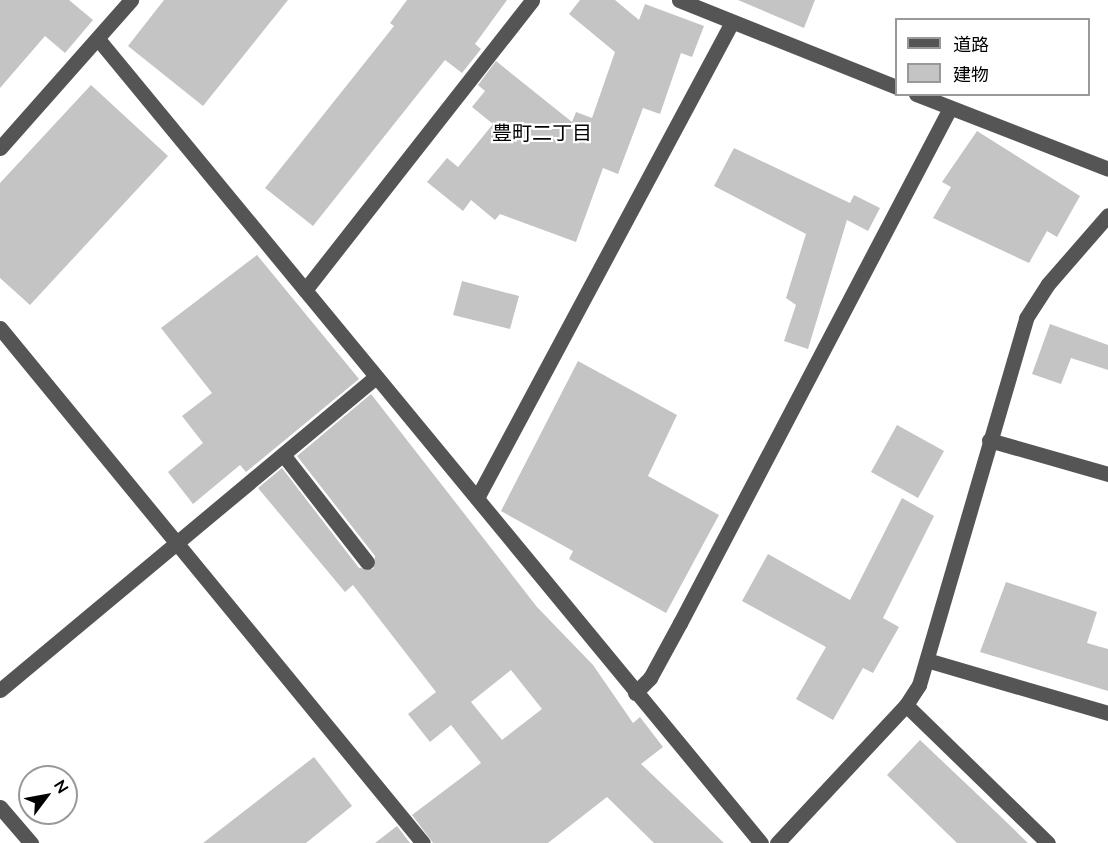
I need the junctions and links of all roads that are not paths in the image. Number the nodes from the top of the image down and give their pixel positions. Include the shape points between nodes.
1 (131, 0) edge
2 (532, 0) edge
3 (679, 0) edge
4 (732, 22) junction
5 (98, 39) junction
6 (895, 86) edge
7 (921, 96) edge
8 (950, 108) junction
9 (0, 148) edge
10 (1108, 169) edge
11 (1108, 215) edge
12 (305, 290) junction
13 (0, 328) edge
14 (375, 378) junction
15 (989, 440) junction
16 (285, 457) junction
17 (1108, 474) edge
18 (477, 498) junction
19 (176, 544) junction
20 (367, 562) dead end
21 (930, 661) junction
22 (0, 690) edge
23 (635, 693) junction
24 (906, 705) junction
25 (1108, 713) edge
26 (0, 807) edge
27 (31, 843) edge
28 (423, 843) edge
29 (761, 843) edge
30 (777, 843) edge
31 (1048, 843) edge

1 - 5 street
2 - 12 street
3 - 4 street
4 - 6 street
4 - 18 street
5 - 9 street
5 - 12 street
7 - 8 street
8 - 10 street
8 - 23 street via 680,623 650,678
11 - 15 street via 1047,284 1026,318
12 - 14 street
13 - 19 street
14 - 16 street
14 - 18 street
15 - 17 street
15 - 21 street
16 - 19 street
16 - 20 street
18 - 23 street
19 - 22 street
19 - 28 street
21 - 24 street
21 - 25 street
23 - 29 street
24 - 30 street
24 - 31 street
26 - 27 street

